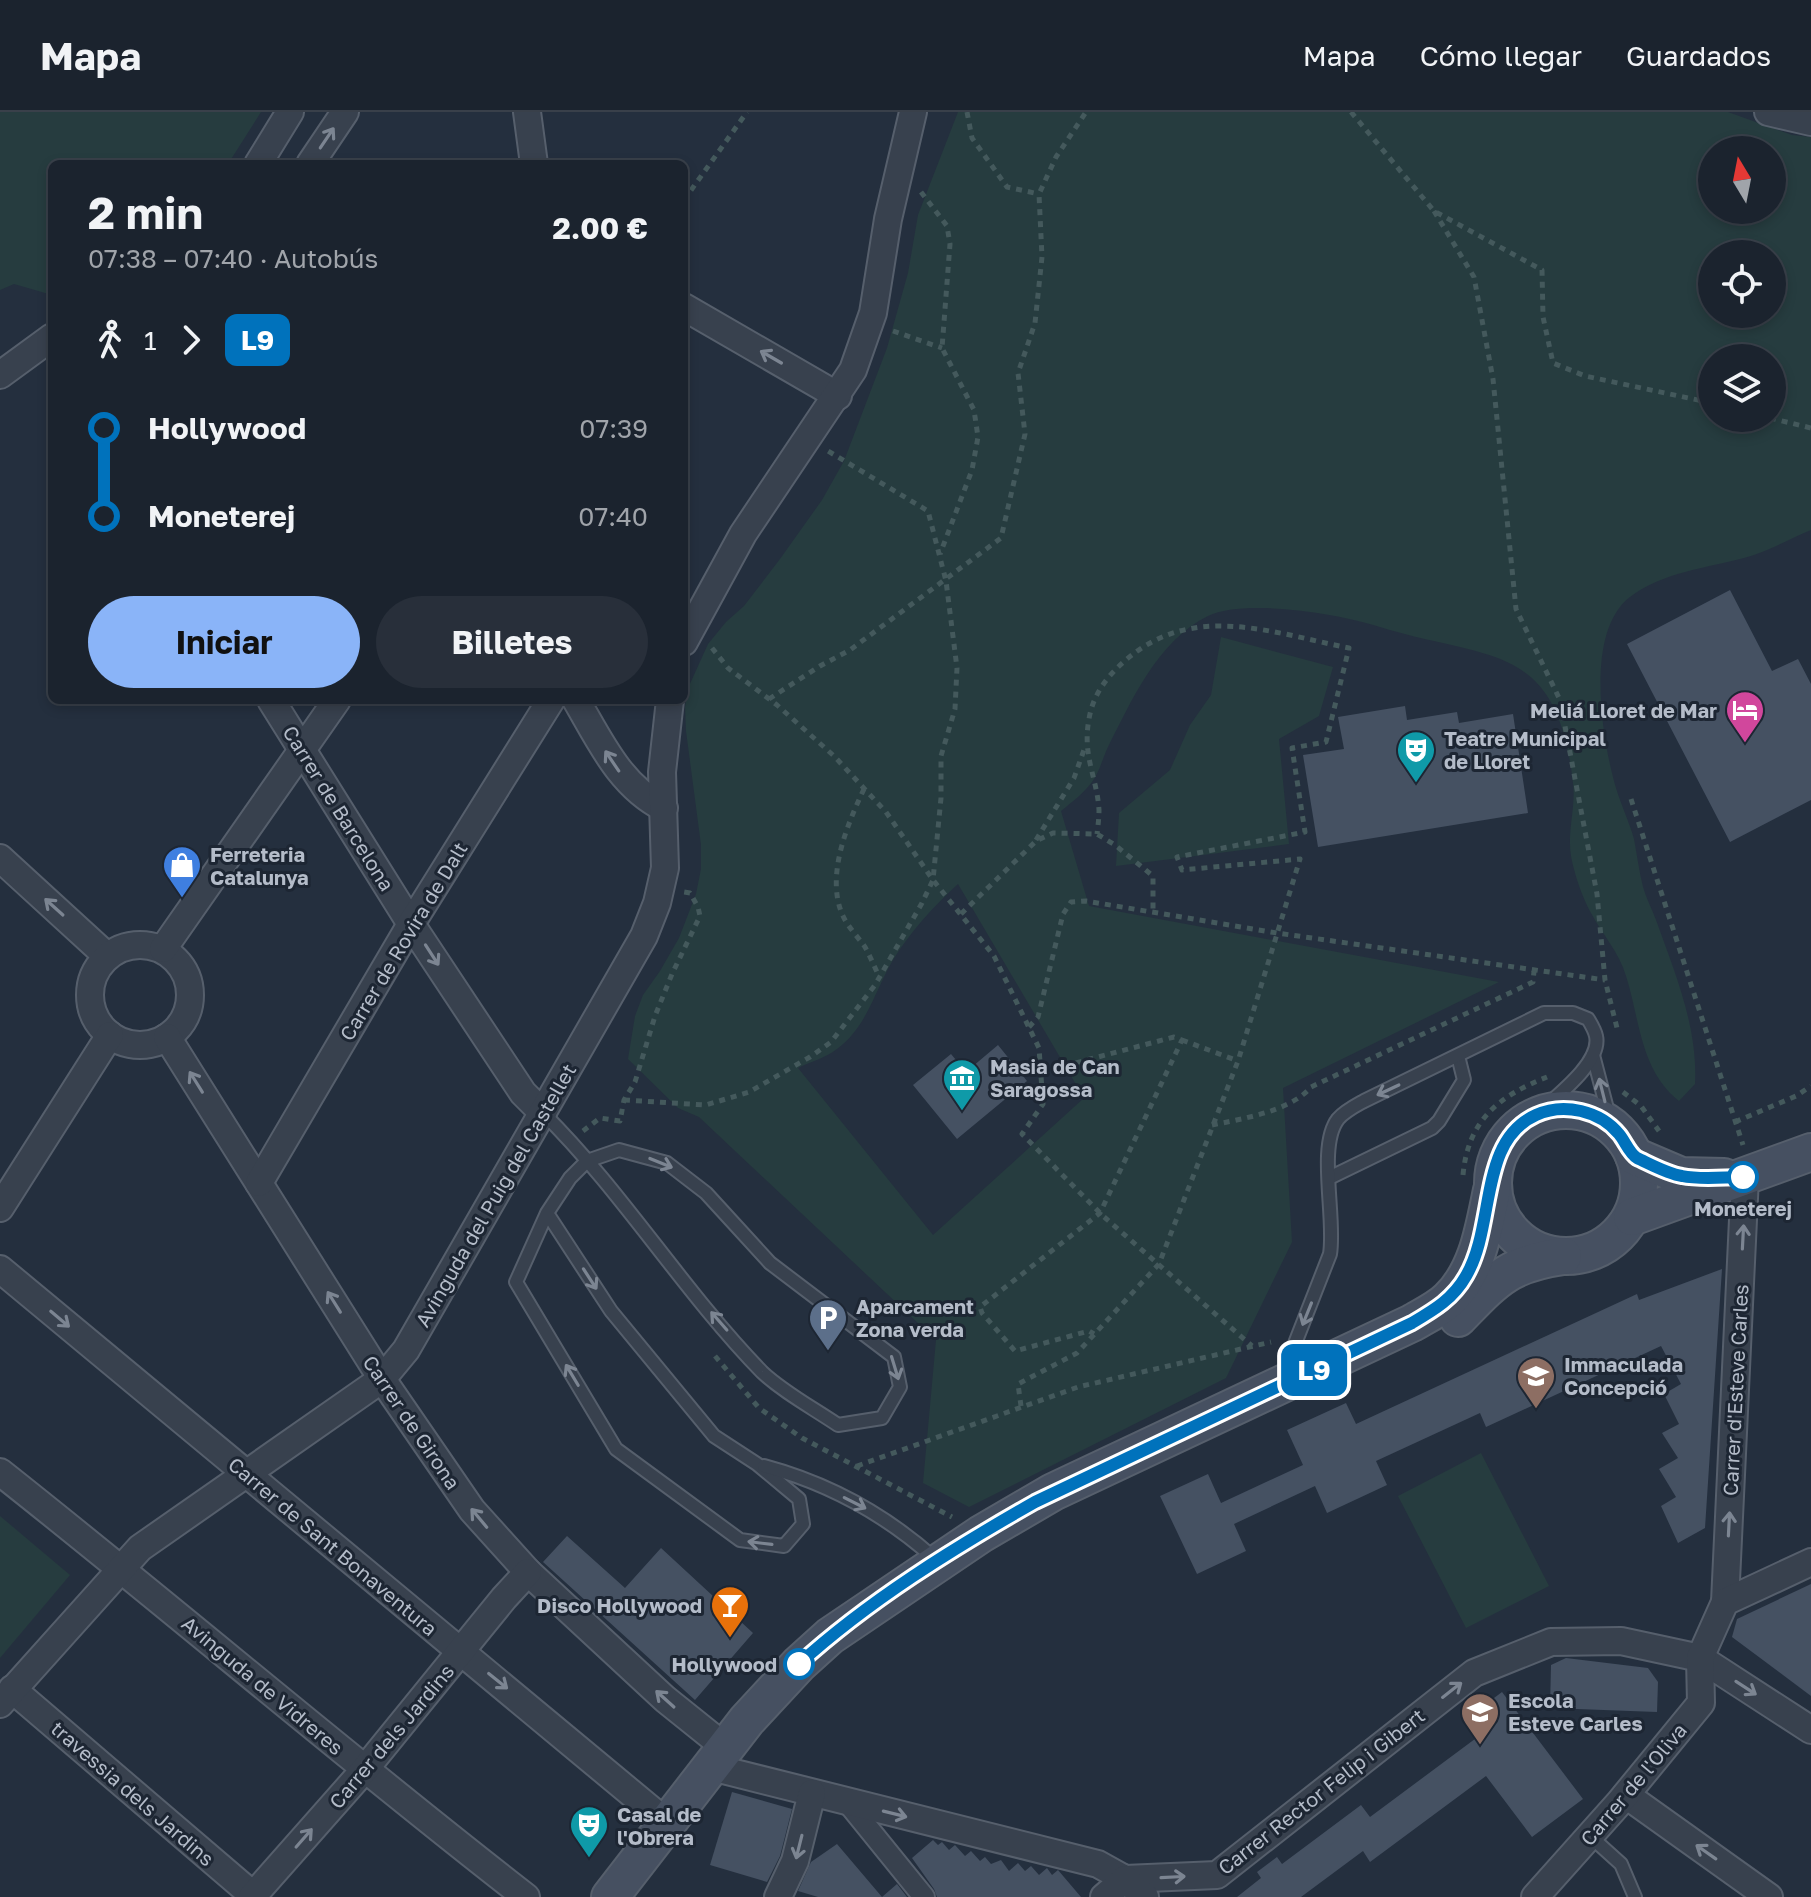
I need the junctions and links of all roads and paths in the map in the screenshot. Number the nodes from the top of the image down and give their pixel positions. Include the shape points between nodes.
1 (290, 112) edge
2 (345, 112) edge
3 (527, 112) edge
4 (747, 112) edge
5 (913, 112) edge
6 (967, 112) edge
7 (1086, 112) edge
8 (1351, 112) edge
9 (1768, 112) edge
10 (1811, 122) edge
11 (260, 160) edge
12 (313, 160) edge
13 (532, 160) edge
14 (900, 166) junction
15 (688, 194) edge
16 (1039, 194) junction
17 (1434, 211) junction
18 (688, 309) edge
19 (869, 322) junction
20 (48, 344) edge
21 (942, 348) junction
22 (0, 375) edge
23 (838, 396) junction
24 (1698, 400) edge
25 (1786, 422) edge
26 (1811, 428) edge
27 (809, 440) junction
28 (940, 554) junction
29 (946, 581) junction
30 (689, 633) edge
31 (769, 699) junction
32 (273, 704) edge
33 (334, 704) edge
34 (548, 704) edge
35 (578, 704) edge
36 (669, 704) edge
37 (1086, 745) junction
38 (301, 749) junction
39 (864, 789) junction
40 (1631, 799) dead end
41 (664, 808) junction
42 (1097, 834) junction
43 (1036, 841) junction
44 (0, 858) edge
45 (933, 880) junction
46 (661, 889) junction
47 (1153, 912) junction
48 (961, 914) junction
49 (411, 924) junction
50 (1277, 933) junction
51 (163, 949) junction
52 (107, 956) junction
53 (1534, 971) junction
54 (879, 976) junction
55 (1605, 980) junction
56 (1029, 1027) junction
57 (110, 1035) junction
58 (167, 1037) junction
59 (1182, 1040) junction
60 (1618, 1043) dead end
61 (1593, 1055) junction
62 (1458, 1056) junction
63 (1238, 1061) junction
64 (1041, 1072) junction
65 (1619, 1086) dead end
66 (1811, 1086) edge
67 (624, 1100) junction
68 (543, 1113) junction
69 (1537, 1114) junction
70 (600, 1118) dead end
71 (1735, 1122) junction
72 (1611, 1124) junction
73 (1212, 1125) junction
74 (1663, 1135) dead end
75 (1803, 1152) edge
76 (1634, 1156) junction
77 (587, 1161) junction
78 (1742, 1161) junction
79 (1329, 1178) junction
80 (259, 1183) junction
81 (1492, 1190) junction
82 (0, 1208) edge
83 (547, 1213) junction
84 (1100, 1213) junction
85 (1632, 1217) junction
86 (1563, 1256) junction
87 (1159, 1264) junction
88 (0, 1269) edge
89 (1094, 1334) junction
90 (1271, 1342) dead end
91 (1252, 1346) junction
92 (382, 1379) junction
93 (1276, 1388) junction
94 (1021, 1406) junction
95 (757, 1464) junction
96 (856, 1467) dead end
97 (0, 1472) edge
98 (245, 1473) junction
99 (885, 1482) dead end
100 (939, 1510) dead end
101 (938, 1562) junction
102 (1811, 1562) edge
103 (121, 1567) junction
104 (528, 1572) junction
105 (1725, 1602) junction
106 (461, 1652) junction
107 (1700, 1658) junction
108 (6, 1696) edge
109 (1811, 1730) edge
110 (718, 1758) junction
111 (365, 1769) junction
112 (812, 1793) junction
113 (1626, 1795) junction
114 (847, 1802) junction
115 (666, 1822) junction
116 (1590, 1836) junction
117 (1125, 1879) junction
118 (253, 1897) edge
119 (526, 1897) edge
120 (610, 1897) edge
121 (778, 1897) edge
122 (924, 1897) edge
123 (1104, 1897) edge
124 (1145, 1897) edge
125 (1535, 1897) edge
126 (1635, 1897) edge
127 (1769, 1897) edge

1 - 11 street
12 -> 2 street
3 - 13 street
4 - 15 path
5 - 14 street
6 - 16 path via 972,138 1007,187
7 - 16 path
8 - 17 path
9 - 10 street
14 - 19 street
14 - 21 path via 947,226
16 - 29 path via 1042,257 1035,323 1018,373 1025,434 1011,499 1001,538
17 - 24 path via 1542,270 1543,317 1553,363 1585,376
17 - 55 path via 1474,277 1493,379 1516,609 1560,700 1597,894
23 -> 18 street
19 - 21 path
19 - 23 street
20 - 22 street
21 - 28 path via 974,410 978,437 972,470
23 - 27 street
25 - 26 path
27 - 28 path via 928,511
27 - 30 street via 743,534
28 - 29 path
29 - 31 path via 850,650
29 - 45 path via 957,668 955,709 941,756
30 - 31 path
31 - 39 path
32 - 38 street, Carrer de Barcelona
33 - 38 street
34 - 49 street, Carrer de Rovira de Dalt
41 -> 35 street via 614,767
36 - 41 street, Avinguda del Puig del Castellet
37 - 42 path via 1099,808
37 - 43 path via 1074,778
37 - 50 path via 1095,698 1109,675 1163,636 1231,624 1349,648 1326,742 1292,748 1305,832 1177,857 1182,870 1300,859
38 - 49 street, Carrer de Barcelona
38 - 51 street
39 - 45 path
39 - 54 path via 850,818 836,894
40 - 71 path
41 - 46 street, Avinguda del Puig del Castellet
42 - 43 path via 1053,833
42 - 47 path via 1153,876
43 - 48 path
52 -> 44 street
45 - 48 path
45 - 54 path
46 - 67 path via 690,893 700,916
46 - 68 street, Avinguda del Puig del Castellet via 644,936
47 - 50 path
47 - 56 path via 1071,902 1063,914 1038,1017
48 - 56 path via 994,956
49 -> 68 street, Carrer de Barcelona via 523,1093
49 - 80 street, Carrer de Rovira de Dalt
50 - 53 path
50 - 63 path
51 - 52 street via 133,944
51 - 58 street via 183,968 190,984 186,1016
52 - 57 street via 96,970 90,994 93,1012
53 - 55 path
53 - 73 path via 1533,982 1311,1087 1302,1097 1257,1116
54 - 67 path via 831,1042 749,1092 706,1105
55 - 60 path
56 - 64 path via 1039,1048
57 - 58 street via 143,1045
57 - 82 street
80 -> 58 street, Carrer de Girona
59 - 63 path
59 - 64 path via 1174,1037
59 - 84 path
61 - 62 lane via 1597,1038 1588,1019 1544,1013
61 - 69 lane via 1573,1082
72 -> 61 lane
62 - 79 lane via 1464,1080 1432,1128
62 -> 79 lane via 1348,1110 1330,1134
63 - 73 path
64 - 84 path via 1043,1104 1022,1134
65 - 74 path
66 - 71 path
67 - 70 path via 620,1121
68 - 77 lane
68 - 92 street, Avinguda del Puig del Castellet via 406,1350
69 - 72 main road via 1581,1111
69 - 81 main road via 1511,1133 1496,1160
71 - 78 path
72 - 76 main road
73 - 87 path
75 - 78 main road
76 - 78 main road via 1681,1176
76 - 85 main road via 1639,1177
77 -> 77 lane via 619,1150 667,1163 706,1193 770,1263 894,1357 900,1387 882,1418 838,1425 764,1374
77 - 83 lane
78 - 85 main road
105 -> 78 street, Carrer d'Esteve Carles
79 -> 93 lane via 1330,1254
92 -> 80 street, Carrer de Girona
81 - 86 main road via 1510,1230 1524,1242
81 - 93 main road via 1475,1258 1448,1301
83 -> 95 lane via 611,1311 714,1436
95 -> 83 lane via 799,1499 803,1524 784,1546 740,1540 616,1449 516,1282
84 - 87 path
84 - 89 path via 980,1307 1015,1351
85 - 86 main road via 1603,1247
86 - 110 main road via 1517,1267 1493,1281 1437,1332 1100,1491 990,1554 857,1642
87 - 89 path
87 - 91 path
88 -> 98 street, Carrer de Sant Bonaventura
89 - 94 path via 1077,1353 1018,1384
90 - 91 path
91 - 94 path via 1078,1387
92 - 98 street, Avinguda del Puig del Castellet
104 -> 92 street, Carrer de Girona via 472,1510
93 - 101 main road via 1053,1492
94 - 96 path
95 -> 101 lane via 802,1476 890,1521
97 - 103 street, Avinguda de Vidreres
98 - 103 street, Avinguda del Puig del Castellet via 166,1527
98 - 106 street, Carrer de Sant Bonaventura
99 - 100 path
101 - 110 main road via 830,1636 747,1720
102 - 105 street
103 - 108 street, Avinguda del Puig del Castellet
103 - 111 street, Avinguda de Vidreres
104 - 106 street, Carrer dels Jardins
110 -> 104 street, Carrer de Girona via 665,1699
105 - 107 street
106 - 111 street, Carrer dels Jardins
106 -> 115 street, Carrer de Sant Bonaventura
107 -> 109 street, Carrer Rector Felip i Gibert
107 - 113 street, Carrer de l'Oliva via 1701,1703
117 -> 107 street, Carrer Rector Felip i Gibert via 1217,1875 1474,1673 1551,1642 1621,1641
108 - 118 street, travessia dels Jardins
110 - 112 street, Carrer Rector Felip i Gibert
110 - 115 main road
118 -> 111 street, Carrer dels Jardins
111 - 119 street, Avinguda de Vidreres
112 - 114 street, Carrer Rector Felip i Gibert
112 -> 121 street via 795,1861
113 - 116 street, Carrer de l'Oliva
127 -> 113 street
114 -> 117 street, Carrer Rector Felip i Gibert via 1098,1864
114 - 122 street
115 - 120 main road
116 - 125 street, Carrer de l'Oliva
116 - 126 lane via 1621,1864
117 - 123 street
117 - 124 street

